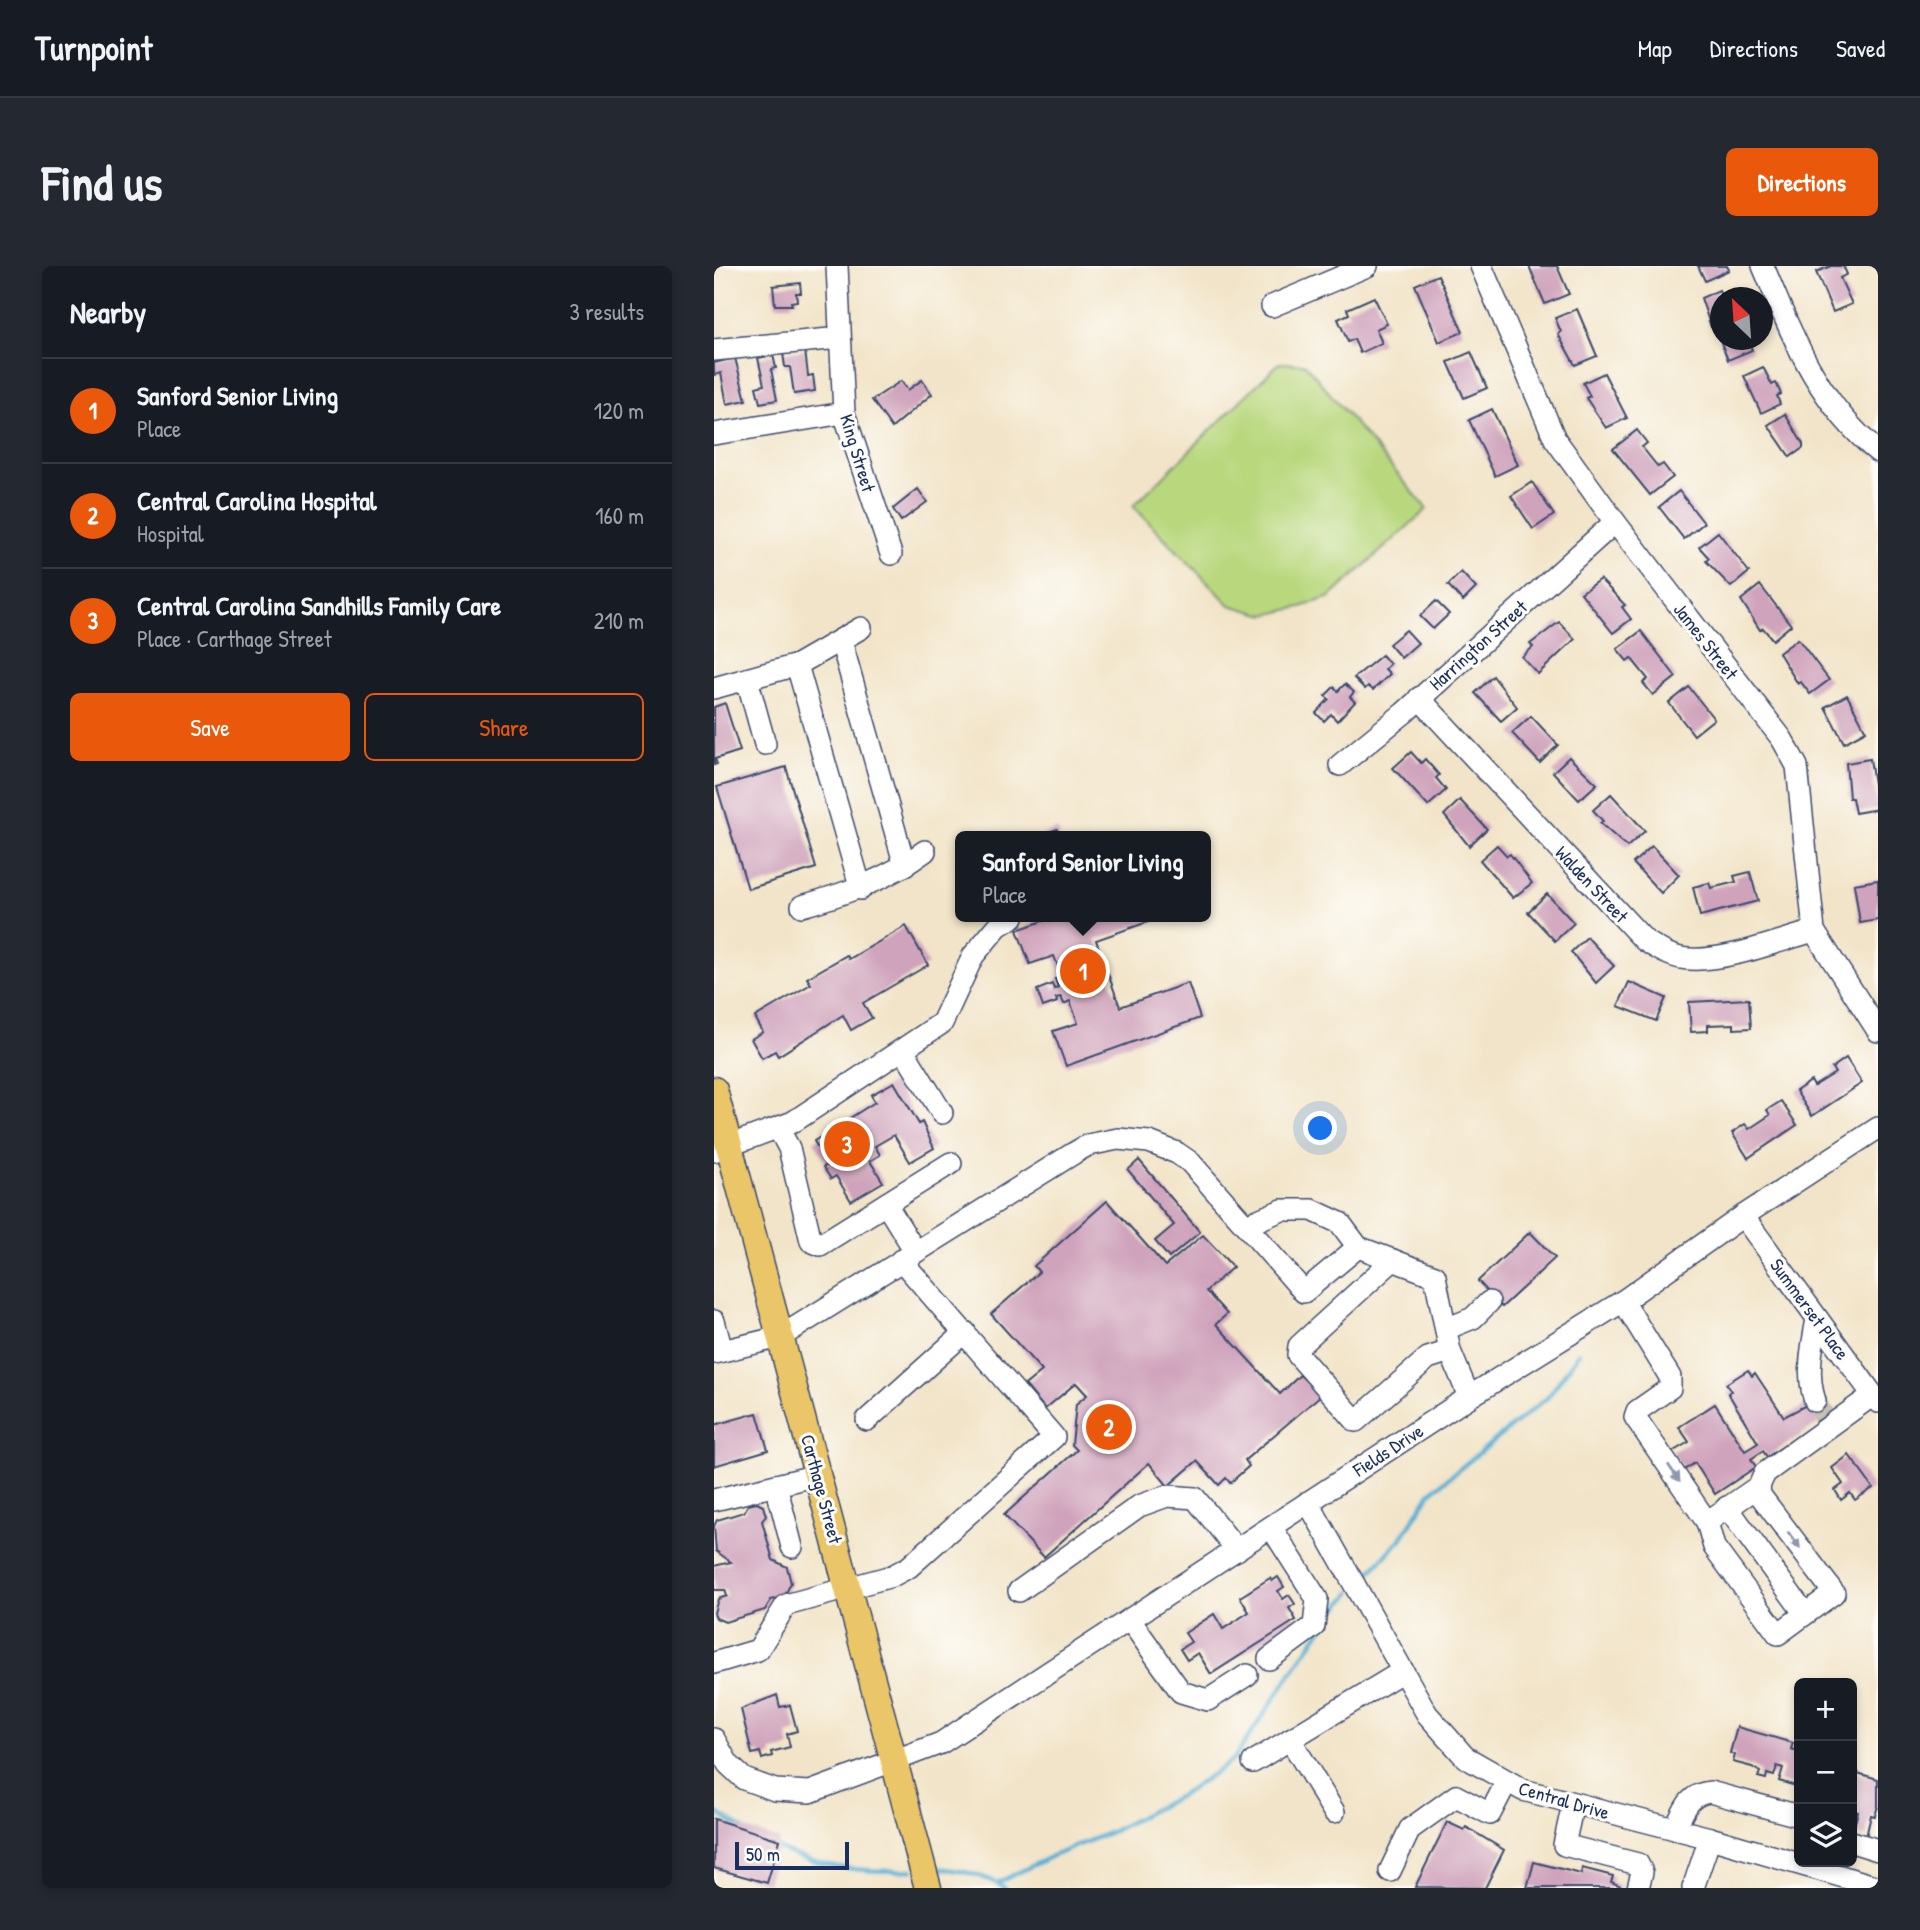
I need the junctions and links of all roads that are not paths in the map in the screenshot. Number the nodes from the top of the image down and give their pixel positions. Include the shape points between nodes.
1 (837, 266) edge
2 (1367, 266) edge
3 (1481, 266) edge
4 (1763, 266) edge
5 (1272, 306) dead end
6 (840, 338) junction
7 (714, 350) edge
8 (844, 413) junction
9 (714, 434) edge
10 (1878, 452) edge
11 (1615, 522) junction
12 (891, 554) dead end
13 (861, 628) dead end
14 (841, 641) junction
15 (797, 664) junction
16 (747, 679) junction
17 (714, 688) edge
18 (1419, 698) junction
19 (765, 744) dead end
20 (1339, 765) dead end
21 (925, 852) dead end
22 (905, 866) junction
23 (861, 889) junction
24 (802, 906) dead end
25 (1005, 922) edge
26 (1814, 931) junction
27 (1878, 1031) edge
28 (903, 1050) junction
29 (714, 1090) edge
30 (942, 1113) dead end
31 (778, 1128) junction
32 (1878, 1128) edge
33 (721, 1149) edge
34 (951, 1163) dead end
35 (886, 1204) junction
36 (1742, 1216) junction
37 (1246, 1224) junction
38 (1358, 1247) junction
39 (908, 1255) junction
40 (1393, 1260) junction
41 (1623, 1301) junction
42 (1489, 1302) dead end
43 (1817, 1319) junction
44 (714, 1324) edge
45 (1446, 1329) junction
46 (965, 1332) junction
47 (780, 1337) junction
48 (1450, 1351) junction
49 (718, 1352) edge
50 (1469, 1397) junction
51 (1875, 1399) edge
52 (1824, 1414) junction
53 (867, 1420) dead end
54 (818, 1475) junction
55 (776, 1485) junction
56 (1759, 1486) junction
57 (714, 1500) edge
58 (1308, 1502) junction
59 (1727, 1507) junction
60 (1707, 1521) junction
61 (1271, 1527) junction
62 (792, 1547) dead end
63 (1237, 1550) junction
64 (849, 1589) junction
65 (1019, 1591) dead end
66 (1805, 1614) junction
67 (1130, 1620) junction
68 (1269, 1659) dead end
69 (714, 1663) edge
70 (1403, 1671) junction
71 (1247, 1675) dead end
72 (714, 1739) edge
73 (1290, 1739) junction
74 (1253, 1762) dead end
75 (893, 1763) junction
76 (1506, 1783) junction
77 (1573, 1804) junction
78 (1334, 1812) dead end
79 (1794, 1815) edge
80 (1675, 1829) junction
81 (1710, 1838) junction
82 (1857, 1844) edge
83 (1878, 1850) edge
84 (1390, 1871) dead end
85 (928, 1888) edge
86 (1639, 1888) edge
87 (1693, 1888) edge
88 (1878, 1888) edge

1 - 6 street, King Street
2 - 5 street
3 - 11 street, James Street via 1555,439
4 - 10 street via 1811,375 1853,431
6 - 7 street
6 - 8 street, King Street
8 - 9 street
8 - 12 street, King Street
11 - 18 street, Harrington Street
11 - 26 street, James Street via 1782,739 1797,766
13 - 14 street
14 - 15 street
14 - 22 street
15 - 16 street
15 - 23 street
16 - 17 street
16 - 19 street
18 - 20 street, Harrington Street
18 - 26 street, Walden Street via 1644,940 1665,953 1688,960 1716,957
21 - 22 street
22 - 23 street
23 - 24 street
25 - 28 street via 973,956 942,1023
26 - 27 street, James Street
28 - 30 street
28 - 31 street
29 - 33 main road, Carthage Street
31 - 33 street
31 - 35 street via 789,1148 811,1241 820,1245
32 - 36 street, Fields Drive
33 - 47 main road, Carthage Street
34 - 35 street
35 - 39 street
36 - 41 street, Fields Drive
36 - 43 street, Summerset Place
37 - 38 street via 1282,1210 1312,1210 1340,1223
37 - 38 street via 1304,1292
37 - 39 street via 1177,1153 1149,1142 1118,1139 1074,1153
38 - 40 street
39 - 46 street
39 - 47 street
40 - 45 street via 1435,1276
40 - 48 street via 1298,1346 1298,1355 1356,1421 1428,1358
41 - 50 street, Fields Drive
41 -> 60 street via 1670,1377 1670,1388 1635,1417
42 - 45 street via 1473,1318
43 - 51 street, Summerset Place
43 - 52 street via 1810,1387
44 - 49 street
45 - 48 street
46 - 53 street
46 - 64 street via 1054,1437 909,1567
47 - 49 street
47 - 54 main road, Carthage Street
48 - 50 street
50 - 58 street, Fields Drive
51 - 52 street
52 - 56 street via 1765,1474
54 - 55 street
54 - 64 main road, Carthage Street
55 - 57 street
55 - 62 street
56 - 59 street
56 -> 66 street via 1760,1495 1834,1594
58 - 61 street, Fields Drive
58 - 70 street, Central Drive
59 - 60 street
59 - 66 street
60 - 66 street via 1714,1547 1778,1634
61 - 63 street, Fields Drive
61 - 68 street via 1317,1599 1314,1626
63 - 65 street via 1195,1498 1167,1496 1139,1506
63 - 67 street, Fields Drive
64 - 69 street via 786,1605 758,1650
64 - 75 main road, Carthage Street
67 - 71 street via 1181,1692 1208,1700
67 - 75 street, Fields Drive via 941,1743
70 - 73 street
70 - 76 street, Central Drive via 1445,1738
72 - 75 street, Fields Drive via 728,1764 744,1779 775,1790 810,1792
73 - 74 street
73 - 78 street
75 - 85 main road, Carthage Street
76 - 77 street, Central Drive
76 - 84 street via 1490,1814 1456,1796 1410,1829
77 - 80 street, Central Drive
77 - 86 street via 1564,1845 1638,1864 1642,1872
79 - 80 street via 1710,1791 1697,1793 1688,1802
80 - 81 street, Central Drive
81 - 87 street
81 - 88 street, Central Drive
82 - 83 street

